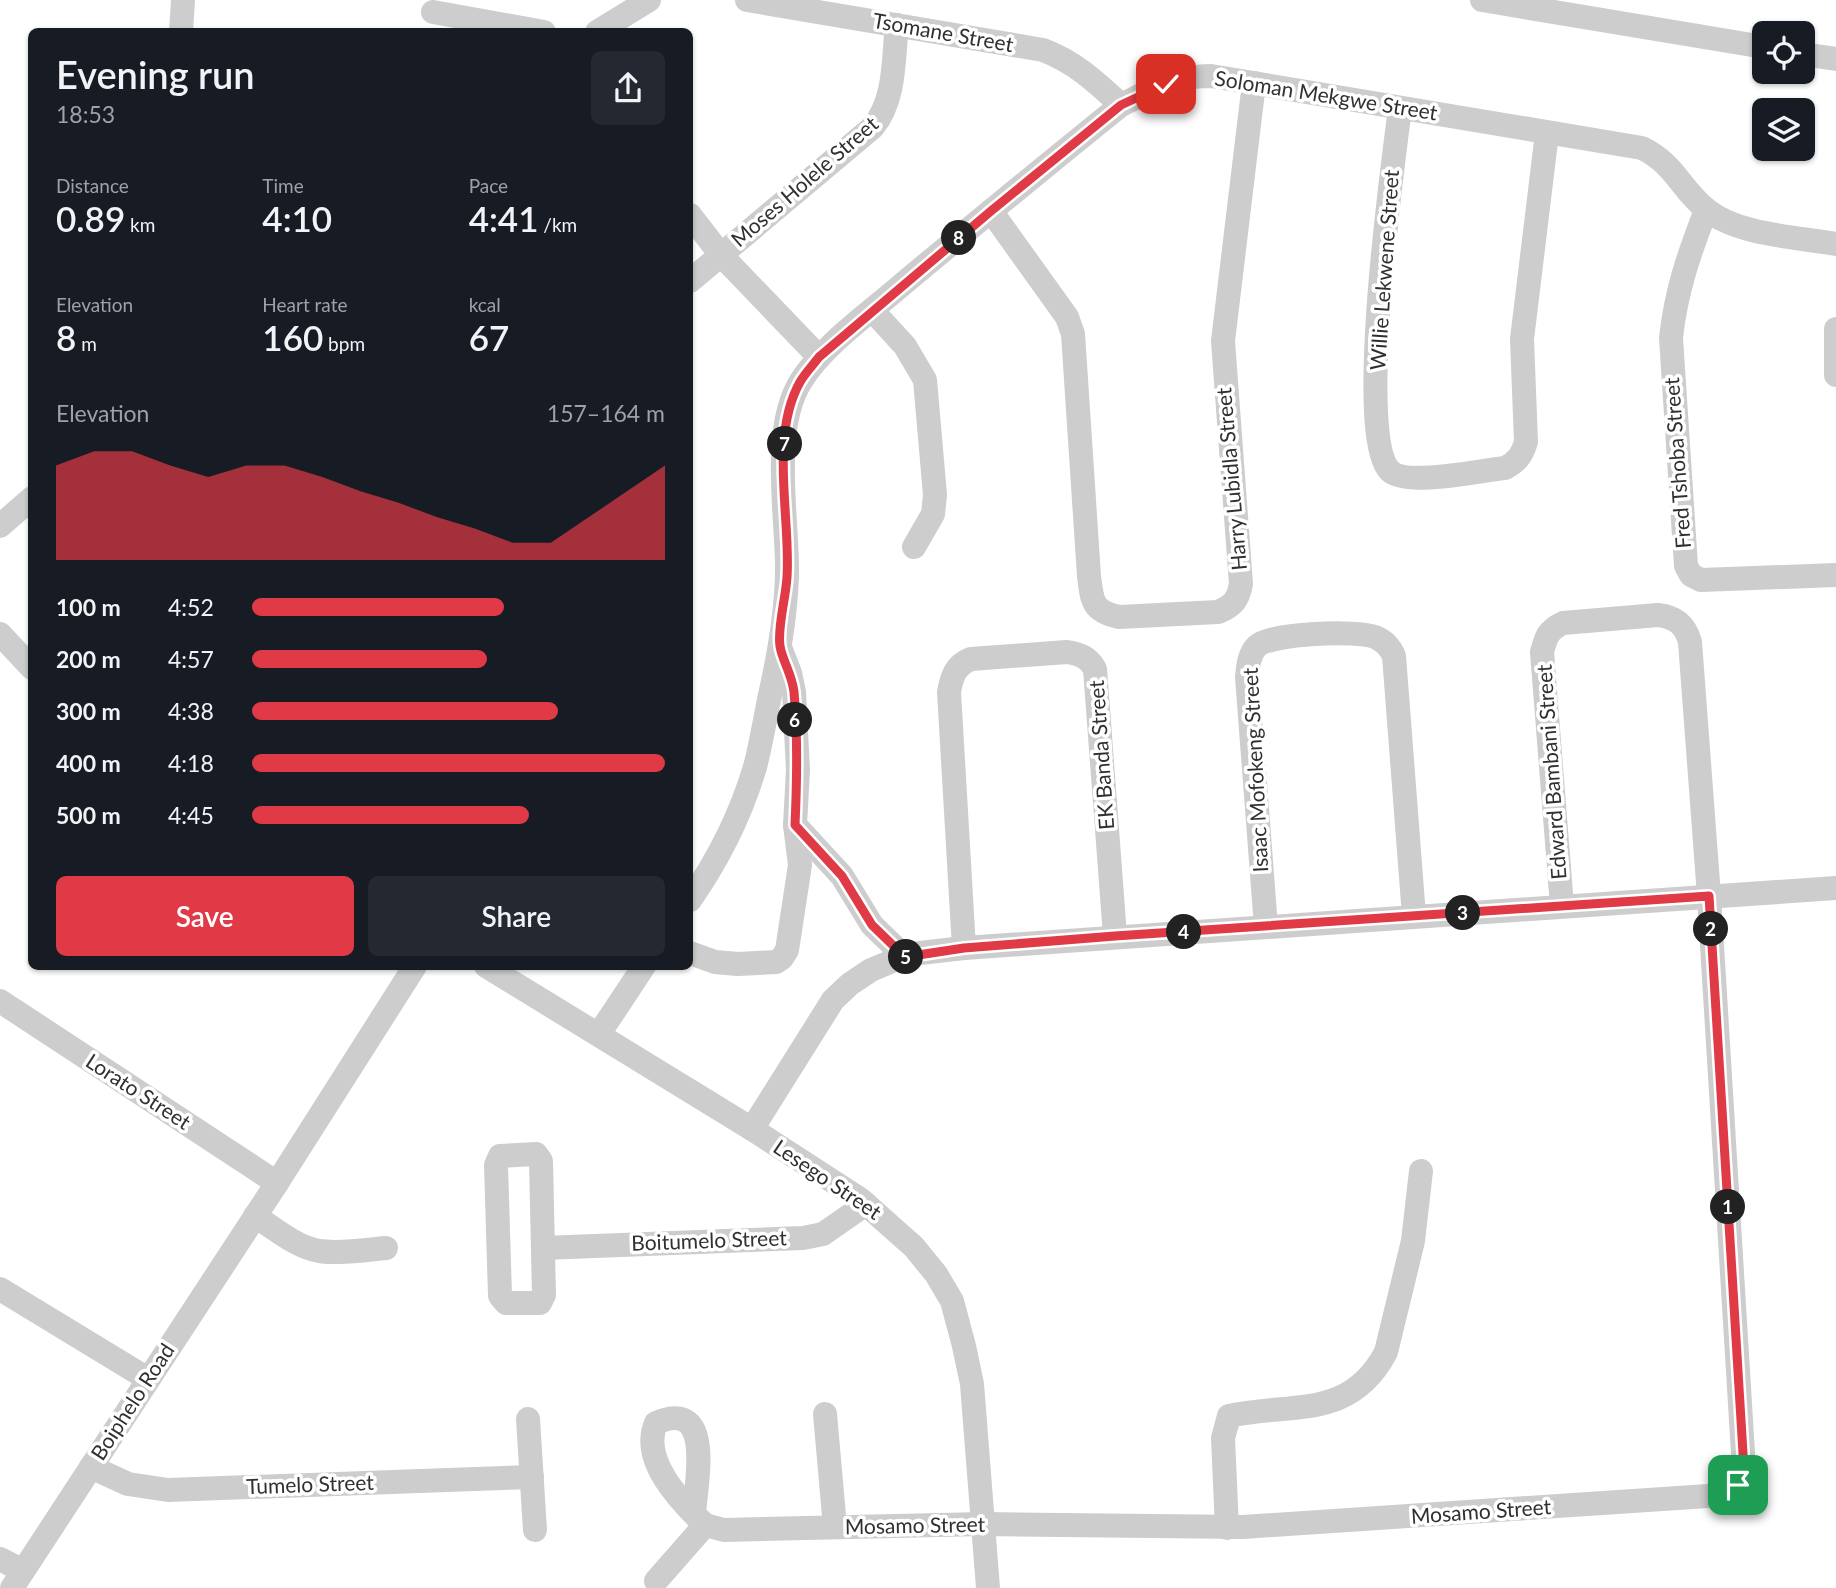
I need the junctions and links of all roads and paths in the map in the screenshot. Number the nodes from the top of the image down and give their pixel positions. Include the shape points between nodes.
1 (183, 0) edge
2 (649, 0) edge
3 (747, 0) edge
4 (1482, 0) edge
5 (431, 15) edge
6 (897, 25) junction
7 (181, 28) edge
8 (517, 28) edge
9 (604, 28) edge
10 (1752, 45) edge
11 (1815, 56) edge
12 (1836, 59) edge
13 (1254, 83) junction
14 (1121, 105) junction
15 (1400, 108) junction
16 (1547, 133) junction
17 (1706, 209) junction
18 (991, 211) junction
19 (693, 219) edge
20 (1836, 244) edge
21 (721, 255) junction
22 (693, 278) edge
23 (872, 310) junction
24 (1836, 329) edge
25 (819, 357) junction
26 (1836, 375) edge
27 (28, 502) edge
28 (0, 526) edge
29 (914, 547) dead end
30 (1836, 575) edge
31 (0, 634) edge
32 (780, 646) junction
33 (28, 664) edge
34 (795, 825) junction
35 (1836, 888) edge
36 (693, 889) edge
37 (1709, 896) junction
38 (1562, 906) junction
39 (1414, 916) junction
40 (1266, 927) junction
41 (1115, 936) junction
42 (964, 948) junction
43 (693, 954) edge
44 (905, 957) junction
45 (412, 970) edge
46 (493, 970) edge
47 (641, 970) edge
48 (0, 1001) edge
49 (599, 1034) junction
50 (752, 1129) junction
51 (1421, 1171) dead end
52 (277, 1183) junction
53 (866, 1204) junction
54 (255, 1216) junction
55 (386, 1248) dead end
56 (543, 1248) junction
57 (0, 1289) edge
58 (148, 1379) junction
59 (825, 1414) dead end
60 (528, 1419) dead end
61 (91, 1467) junction
62 (532, 1477) junction
63 (983, 1524) junction
64 (835, 1527) junction
65 (1227, 1528) junction
66 (535, 1530) dead end
67 (0, 1559) edge
68 (17, 1579) edge
69 (656, 1581) dead end
70 (988, 1588) edge

1 - 7 street
2 - 9 street
3 - 6 street, Tsomane Street
4 - 10 street
5 - 8 street
6 - 14 street, Tsomane Street via 1043,50 1084,71
6 - 21 street, Moses Holele Street via 890,91 881,117
11 - 12 street
13 - 14 street, Soloman Mekgwe Street via 1187,76
13 - 15 street, Soloman Mekgwe Street
13 - 18 street, Harry Lubidla Street via 1223,341 1241,584 1230,608 1119,618 1095,606 1088,576 1073,334 1067,317
14 - 18 street, Soloman Mekgwe Street
15 - 16 street, Soloman Mekgwe Street
15 - 16 street, Willie Lekwene Street via 1376,352 1380,446 1390,471 1401,477 1505,468 1523,452 1522,339
16 - 17 street, Soloman Mekgwe Street via 1655,154
17 - 20 street, Soloman Mekgwe Street via 1726,223
17 - 30 street, Fred Tshoba Street via 1674,303 1671,338 1686,566 1701,580
18 - 23 street, Soloman Mekgwe Street
19 - 21 street
21 - 22 street, Moses Holele Street
21 - 25 street
23 - 25 street, Soloman Mekgwe Street
23 - 29 street via 905,346 925,380 933,514
24 - 26 street
25 - 32 street, Soloman Mekgwe Street via 799,383 788,414 783,487 787,575
27 - 28 street
31 - 33 street
32 - 34 street via 794,692
32 - 36 street, Soloman Mekgwe Street via 755,766 736,817
34 - 43 street via 800,865 782,958 725,964
34 - 44 street via 842,876 872,925
35 - 37 street
37 - 38 street
37 - 38 street, Edward Bambani Street via 1690,642 1683,625 1658,615 1563,623 1546,635 1542,652
37 - 65 street, Mosamo Street via 1743,1453 1738,1485 1730,1492 1708,1496
38 - 39 street
39 - 40 street
39 - 40 street, Isaac Mofokeng Street via 1394,656 1389,645 1351,633 1272,638 1252,653 1247,677
40 - 41 street
41 - 42 street
41 - 42 street, EK Banda Street via 1095,668 1082,655 1067,652 985,657 962,663 954,671 949,692
42 - 44 street
44 - 50 street via 871,970 833,1000
45 - 52 street, Boiphelo Road
46 - 49 street, Lesego Street
47 - 49 street
48 - 52 street, Lorato Street
49 - 50 street, Lesego Street
50 - 53 street, Lesego Street
51 - 65 street via 1413,1241 1378,1368 1354,1389 1322,1405 1229,1416 1223,1438
52 - 54 street, Boiphelo Road
53 - 56 street, Boitumelo Street via 830,1230 803,1238
53 - 63 street, Lesego Street via 914,1247 951,1301 972,1384
54 - 55 street via 316,1251
54 - 58 street, Boiphelo Road
56 - 56 street via 540,1303 506,1303 500,1296 496,1165 500,1156 539,1157
57 - 58 street
58 - 61 street, Boiphelo Road
59 - 64 street
60 - 62 street
61 - 62 street, Tumelo Street via 128,1484 168,1490
61 - 68 street, Boiphelo Road
62 - 66 street
63 - 64 street, Mosamo Street
63 - 65 street, Mosamo Street
63 - 70 street, Lesego Street
64 - 69 street, Mosamo Street via 724,1530 699,1520
67 - 68 street

